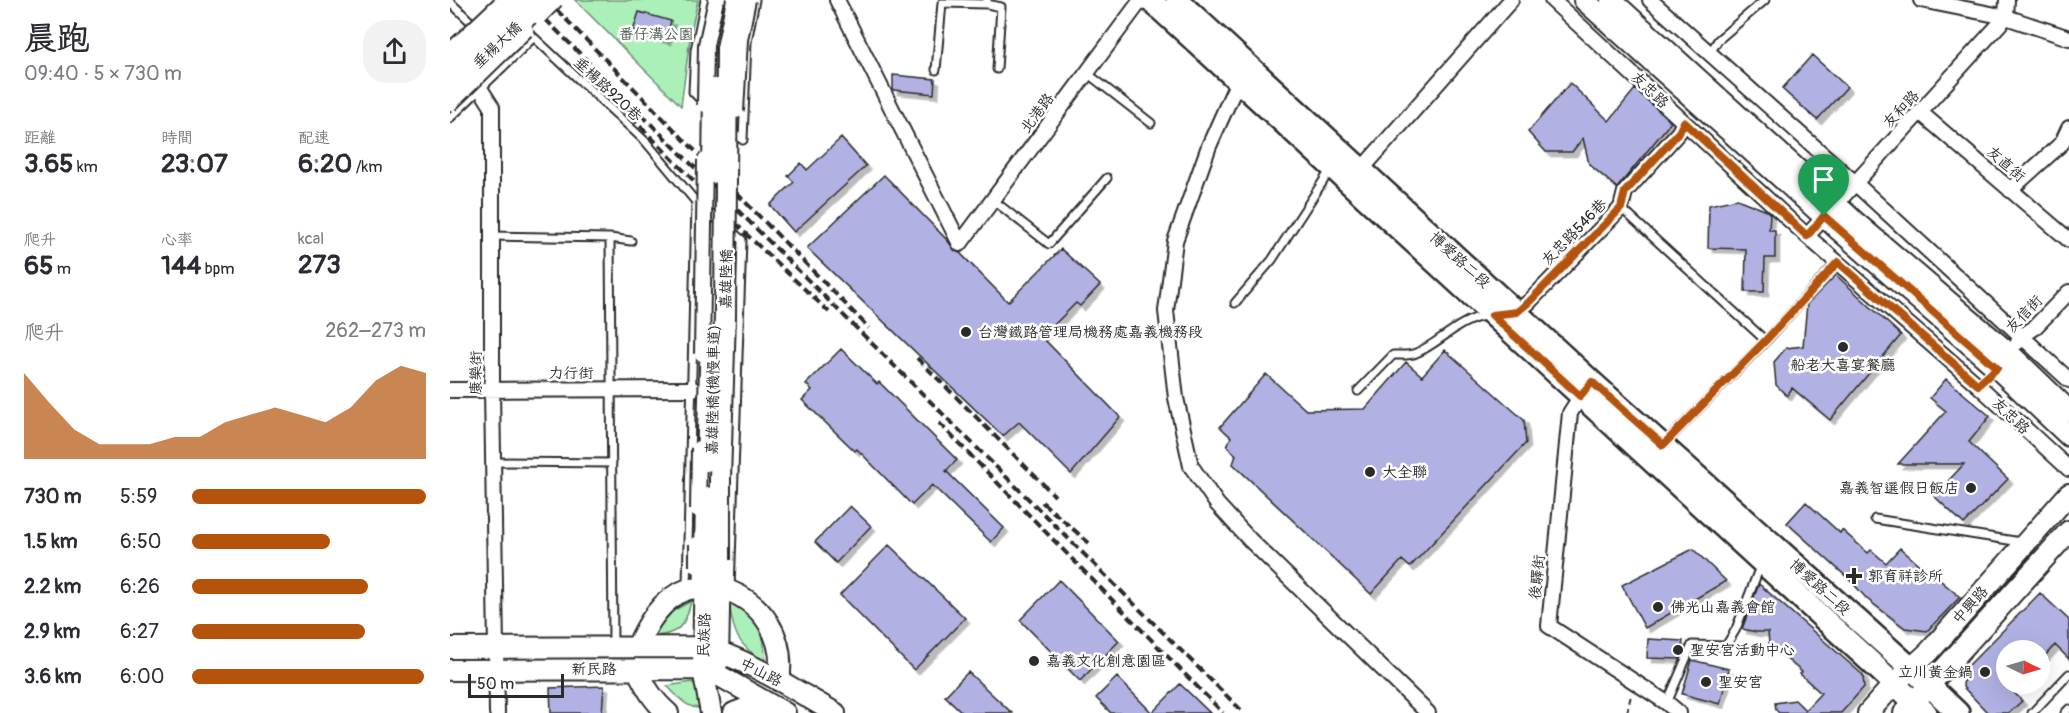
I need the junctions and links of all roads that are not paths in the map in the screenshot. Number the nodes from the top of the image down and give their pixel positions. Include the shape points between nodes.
1 (544, 0) edge
2 (556, 0) edge
3 (705, 0) edge
4 (716, 0) edge
5 (725, 0) edge
6 (737, 0) edge
7 (748, 0) edge
8 (755, 0) edge
9 (837, 0) edge
10 (1141, 0) edge
11 (1150, 0) edge
12 (1177, 0) edge
13 (1512, 0) edge
14 (1552, 0) edge
15 (1584, 0) edge
16 (1611, 0) edge
17 (1650, 0) edge
18 (1765, 0) edge
19 (1921, 0) edge
20 (2007, 0) edge
21 (450, 2) edge
22 (987, 2) edge
23 (509, 4) edge
24 (2006, 17) junction
25 (473, 24) junction
26 (533, 38) junction
27 (2069, 38) edge
28 (451, 48) edge
29 (1710, 53) junction
30 (996, 69) dead end
31 (450, 70) edge
32 (936, 70) dead end
33 (1087, 74) junction
34 (1238, 81) junction
35 (450, 89) edge
36 (480, 89) junction
37 (450, 104) edge
38 (1921, 113) junction
39 (450, 118) edge
40 (1684, 122) junction
41 (1151, 123) dead end
42 (2069, 128) edge
43 (1333, 166) junction
44 (1361, 170) junction
45 (1107, 178) dead end
46 (1855, 183) junction
47 (2010, 190) junction
48 (993, 200) junction
49 (696, 202) junction
50 (1621, 208) junction
51 (1830, 210) junction
52 (493, 236) junction
53 (1807, 236) junction
54 (610, 238) junction
55 (2069, 240) edge
56 (632, 241) dead end
57 (1838, 262) junction
58 (2069, 292) edge
59 (1235, 303) dead end
60 (1517, 312) junction
61 (1492, 315) junction
62 (2022, 337) junction
63 (1766, 340) junction
64 (2004, 361) junction
65 (2069, 380) edge
66 (1978, 385) junction
67 (612, 389) junction
68 (693, 389) junction
69 (1586, 389) junction
70 (450, 390) edge
71 (492, 390) junction
72 (1358, 391) dead end
73 (2069, 411) edge
74 (2069, 436) edge
75 (1663, 445) junction
76 (493, 462) junction
77 (612, 463) junction
78 (2069, 469) edge
79 (2069, 494) edge
80 (1875, 519) dead end
81 (2069, 531) edge
82 (2026, 543) junction
83 (712, 562) junction
84 (1762, 562) junction
85 (711, 589) junction
86 (637, 647) junction
87 (450, 648) edge
88 (613, 648) junction
89 (496, 649) junction
90 (710, 649) junction
91 (496, 669) junction
92 (637, 669) junction
93 (1912, 669) junction
94 (450, 670) edge
95 (711, 672) junction
96 (2069, 674) edge
97 (779, 681) junction
98 (1894, 684) junction
99 (1930, 685) junction
100 (1667, 703) junction
101 (1914, 709) edge
102 (2069, 709) edge
103 (780, 710) edge
104 (497, 713) edge
105 (668, 713) edge
106 (711, 713) edge
107 (718, 713) edge
108 (734, 713) edge
109 (834, 713) edge
110 (1428, 713) edge
111 (1679, 713) edge
112 (1868, 713) edge
113 (1958, 713) edge
114 (2032, 713) edge
115 (2065, 713) edge

1 - 35 street, 垂楊大橋, bridge
2 - 37 street, bridge
3 - 8 lane via 695,50 693,92 742,140 747,42
4 - 83 street, 嘉雄陸橋(機慢車道), bridge via 705,58 704,239
5 - 83 street, 嘉雄陸橋, bridge via 715,72 708,391
6 - 83 street, 嘉雄陸橋, bridge via 727,48 725,316 720,479
7 - 83 street, 嘉雄陸橋(機慢車道), bridge via 737,80
9 - 48 street, 北港路 via 960,244
10 - 33 street, 北港路
11 - 34 main road, 博愛路二段
12 - 44 main road, 博愛路二段
13 - 44 street
14 - 40 street, 友忠路
15 - 51 street, 友忠路
16 - 51 street, 友忠路
17 - 29 street
18 - 29 lane via 1718,40
19 - 24 street
20 - 24 street
21 - 25 lane
22 - 30 lane via 1001,7
22 - 32 lane via 942,3
23 - 25 lane
23 - 26 lane, 垂楊路920巷
23 - 28 street, bridge
23 - 31 street, 垂楊大橋, bridge
24 - 27 street
24 - 38 street, 友和路
25 - 28 lane
26 - 36 lane
26 - 49 lane, 垂楊路920巷 via 646,142
28 - 36 street, 康樂街
29 - 46 street
33 - 41 lane
33 - 48 street, 北港路
34 - 43 main road, 博愛路二段
34 - 110 street via 1209,146 1175,241 1166,311 1176,398 1191,466 1217,504 1250,540
36 - 39 lane
36 - 52 street, 康樂街 via 492,108
38 - 46 street, 友和路
38 - 47 street, 友直街
40 - 50 street, 友忠路546巷 via 1625,192
40 - 53 street, 友忠路
42 - 47 street via 2062,143
43 - 59 lane via 1272,260
43 - 61 main road, 博愛路二段
44 - 60 main road, 博愛路二段
45 - 48 lane via 1049,244
46 - 51 street, 友和路
46 - 62 street
47 - 55 street, 友直街
49 - 68 lane
49 - 85 lane, 垂楊路920巷 via 742,240
50 - 60 street, 友忠路546巷
50 - 63 lane
51 - 53 street, 友和路
51 - 64 street, 友忠路
52 - 54 lane
52 - 71 street, 康樂街
53 - 57 street, 友忠路
54 - 56 lane
54 - 67 lane
57 - 63 lane
57 - 66 street, 友忠路
58 - 62 street, 友信街
60 - 61 street
60 - 69 main road, 博愛路二段
61 - 69 main road, 博愛路二段
61 - 72 lane via 1477,317 1414,354 1393,355
62 - 64 street, 友信街
62 - 65 street
63 - 75 lane
64 - 66 street, 友信街
64 - 73 street, 友忠路
64 - 74 street, 友忠路
66 - 78 street, 友忠路
67 - 68 street, 力行街
67 - 71 street, 力行街
67 - 77 lane
68 - 85 lane
69 - 75 main road, 博愛路二段
69 - 84 main road, 博愛路二段
69 - 100 street, 後驛街 via 1570,413 1549,626
70 - 71 street, 力行街
71 - 76 street, 康樂街
75 - 93 main road, 博愛路二段
76 - 77 lane
76 - 89 street, 康樂街
77 - 88 lane
79 - 82 street, 中興路
80 - 82 lane
81 - 99 street, 中興路
82 - 93 street, 中興路
83 - 85 street, 民族路
84 - 98 main road, 博愛路二段
84 - 100 lane via 1726,646 1692,645
85 - 86 street via 674,597 654,614
85 - 90 street, 民族路
85 - 97 street via 743,596 764,615 780,653
86 - 88 street, 新民路
86 - 90 street, 新民路
87 - 89 street, 新民路
88 - 89 street, 新民路
89 - 91 street, 康樂街
90 - 95 street, 民族路
90 - 97 street, 中山路
91 - 92 street, 新民路
91 - 94 street, 新民路
91 - 104 street, 康樂街
92 - 95 street, 新民路
92 - 105 street via 650,694
93 - 98 street, 中興路
93 - 99 main road, 博愛路二段
95 - 103 street, 中山路
95 - 106 street, 民族路
95 - 107 street, 民族路
96 - 114 lane
97 - 109 street, 中山路
98 - 101 main road, 博愛路二段
98 - 112 street, 中興路
99 - 101 street, 中興路
99 - 113 main road, 博愛路二段
100 - 111 street, 後驛街
102 - 115 lane
103 - 108 street via 752,706

